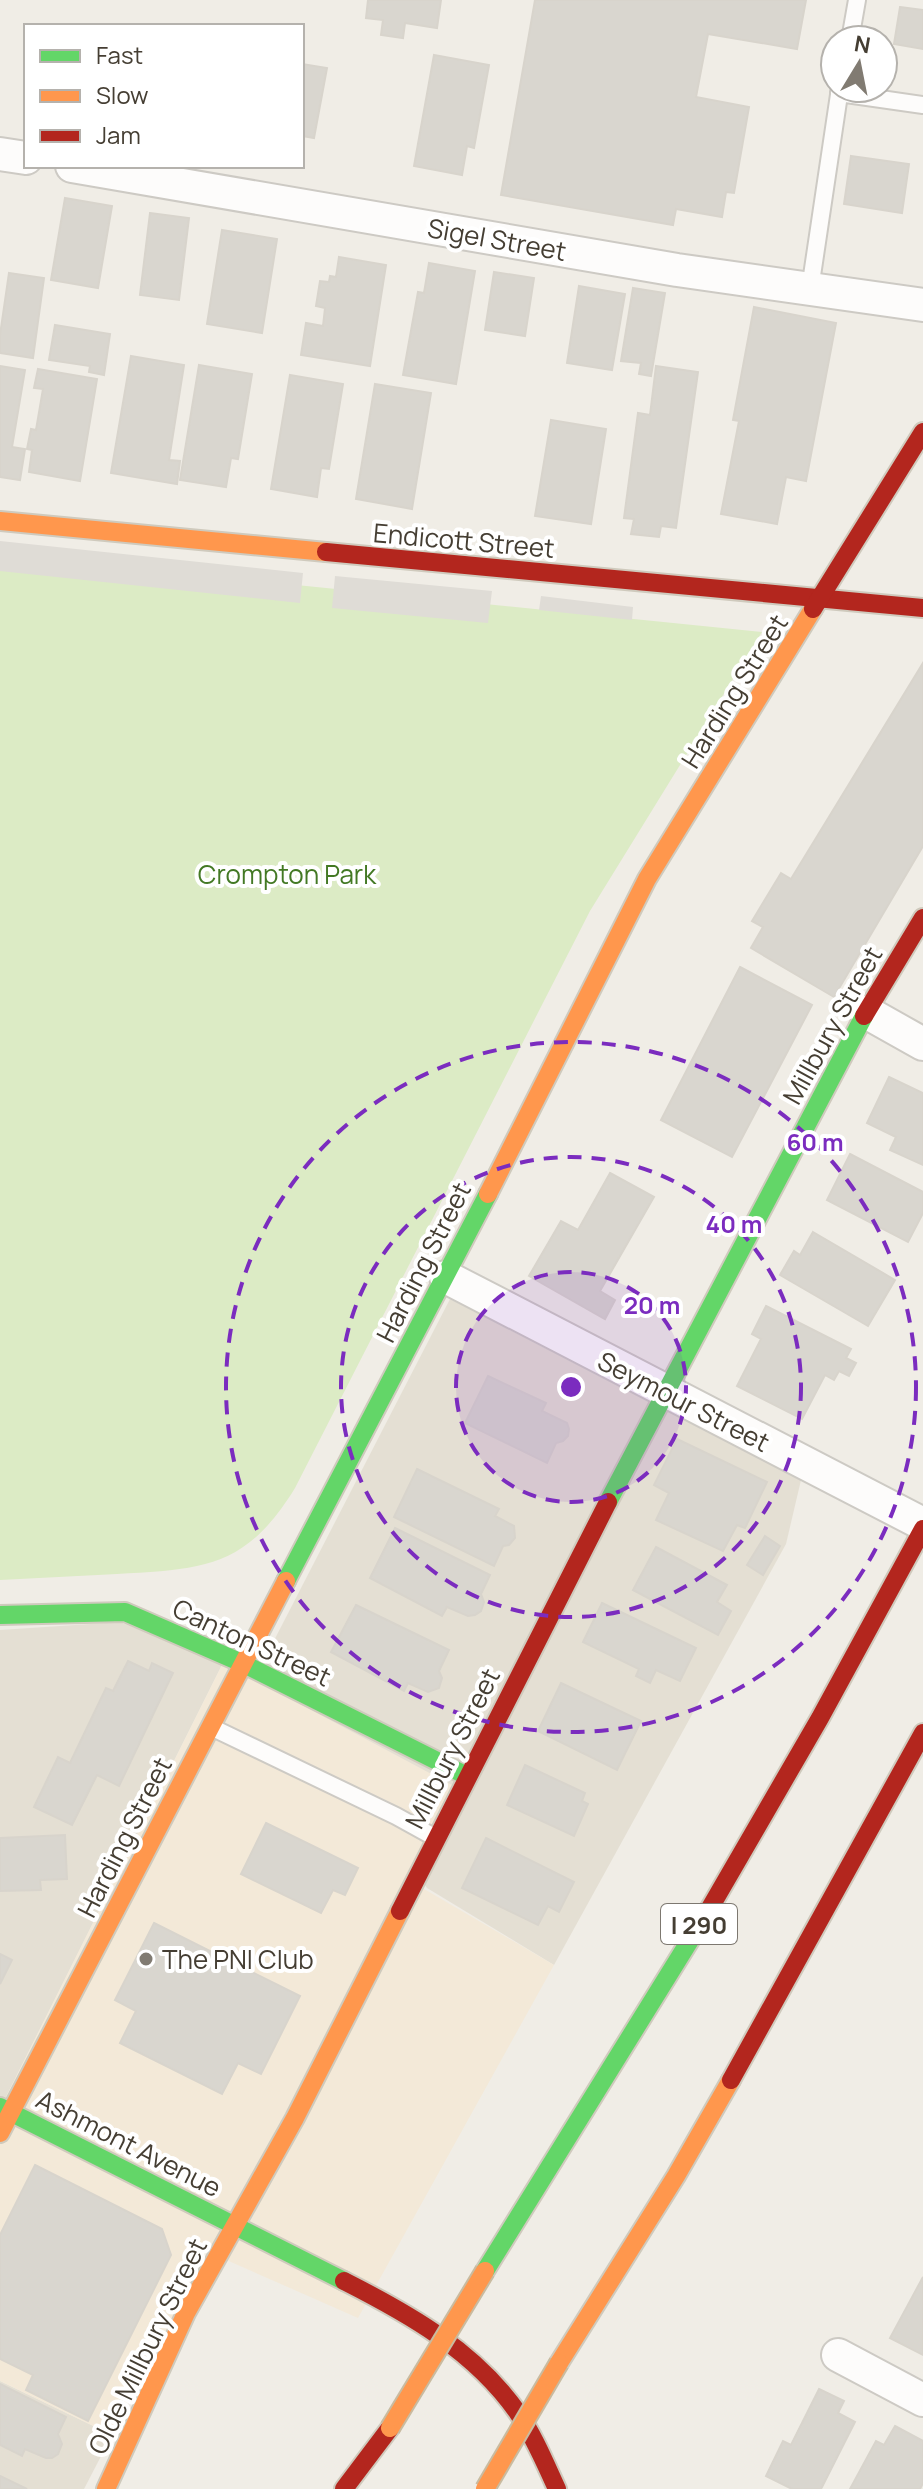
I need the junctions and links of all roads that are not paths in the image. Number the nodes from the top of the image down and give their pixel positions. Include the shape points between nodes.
1 (857, 0) edge
2 (853, 24) edge
3 (899, 101) edge
4 (838, 104) edge
5 (923, 105) edge
6 (0, 154) edge
7 (24, 158) edge
8 (84, 168) edge
9 (810, 289) junction
10 (923, 305) edge
11 (923, 432) edge
12 (0, 521) edge
13 (822, 599) junction
14 (923, 608) edge
15 (923, 918) edge
16 (866, 1012) junction
17 (923, 1044) edge
18 (446, 1277) junction
19 (666, 1391) junction
20 (923, 1526) edge
21 (0, 1615) edge
22 (242, 1663) junction
23 (209, 1726) junction
24 (923, 1733) edge
25 (467, 1776) junction
26 (436, 1838) junction
27 (5, 2110) edge
28 (0, 2133) edge
29 (235, 2226) junction
30 (838, 2355) dead end
31 (923, 2400) edge
32 (390, 2428) junction
33 (106, 2489) edge
34 (344, 2489) edge
35 (354, 2489) edge
36 (485, 2489) edge
37 (557, 2489) edge

1 - 2 lane
3 - 5 lane
4 - 9 lane
6 - 7 street
8 - 9 street, Sigel Street
9 - 10 street, Sigel Street
11 - 13 main road, Harding Street
12 - 13 main road, Endicott Street
13 - 14 main road, Endicott Street
13 - 18 main road, Harding Street via 647,879
15 - 16 main road, Millbury Street
16 - 17 street
16 - 19 main road, Millbury Street
18 - 19 street, Seymour Street
18 - 22 main road, Harding Street
19 - 20 street, Seymour Street
19 - 25 main road, Millbury Street
20 - 32 main road, I 290, bridge via 725,1882
21 - 22 main road, Canton Street via 125,1612
22 - 23 main road, Harding Street
22 - 25 main road, Canton Street
23 - 26 lane
23 - 27 main road, Harding Street
24 - 36 main road, bridge via 684,2162
25 - 26 main road, Millbury Street
26 - 29 main road, Millbury Street
27 - 28 main road, Harding Street
27 - 29 main road, Ashmont Avenue
29 - 33 main road, Olde Millbury Street via 186,2313
29 - 37 main road via 407,2314 456,2347 517,2412
30 - 31 street
32 - 34 main road
32 - 35 main road, I 290

